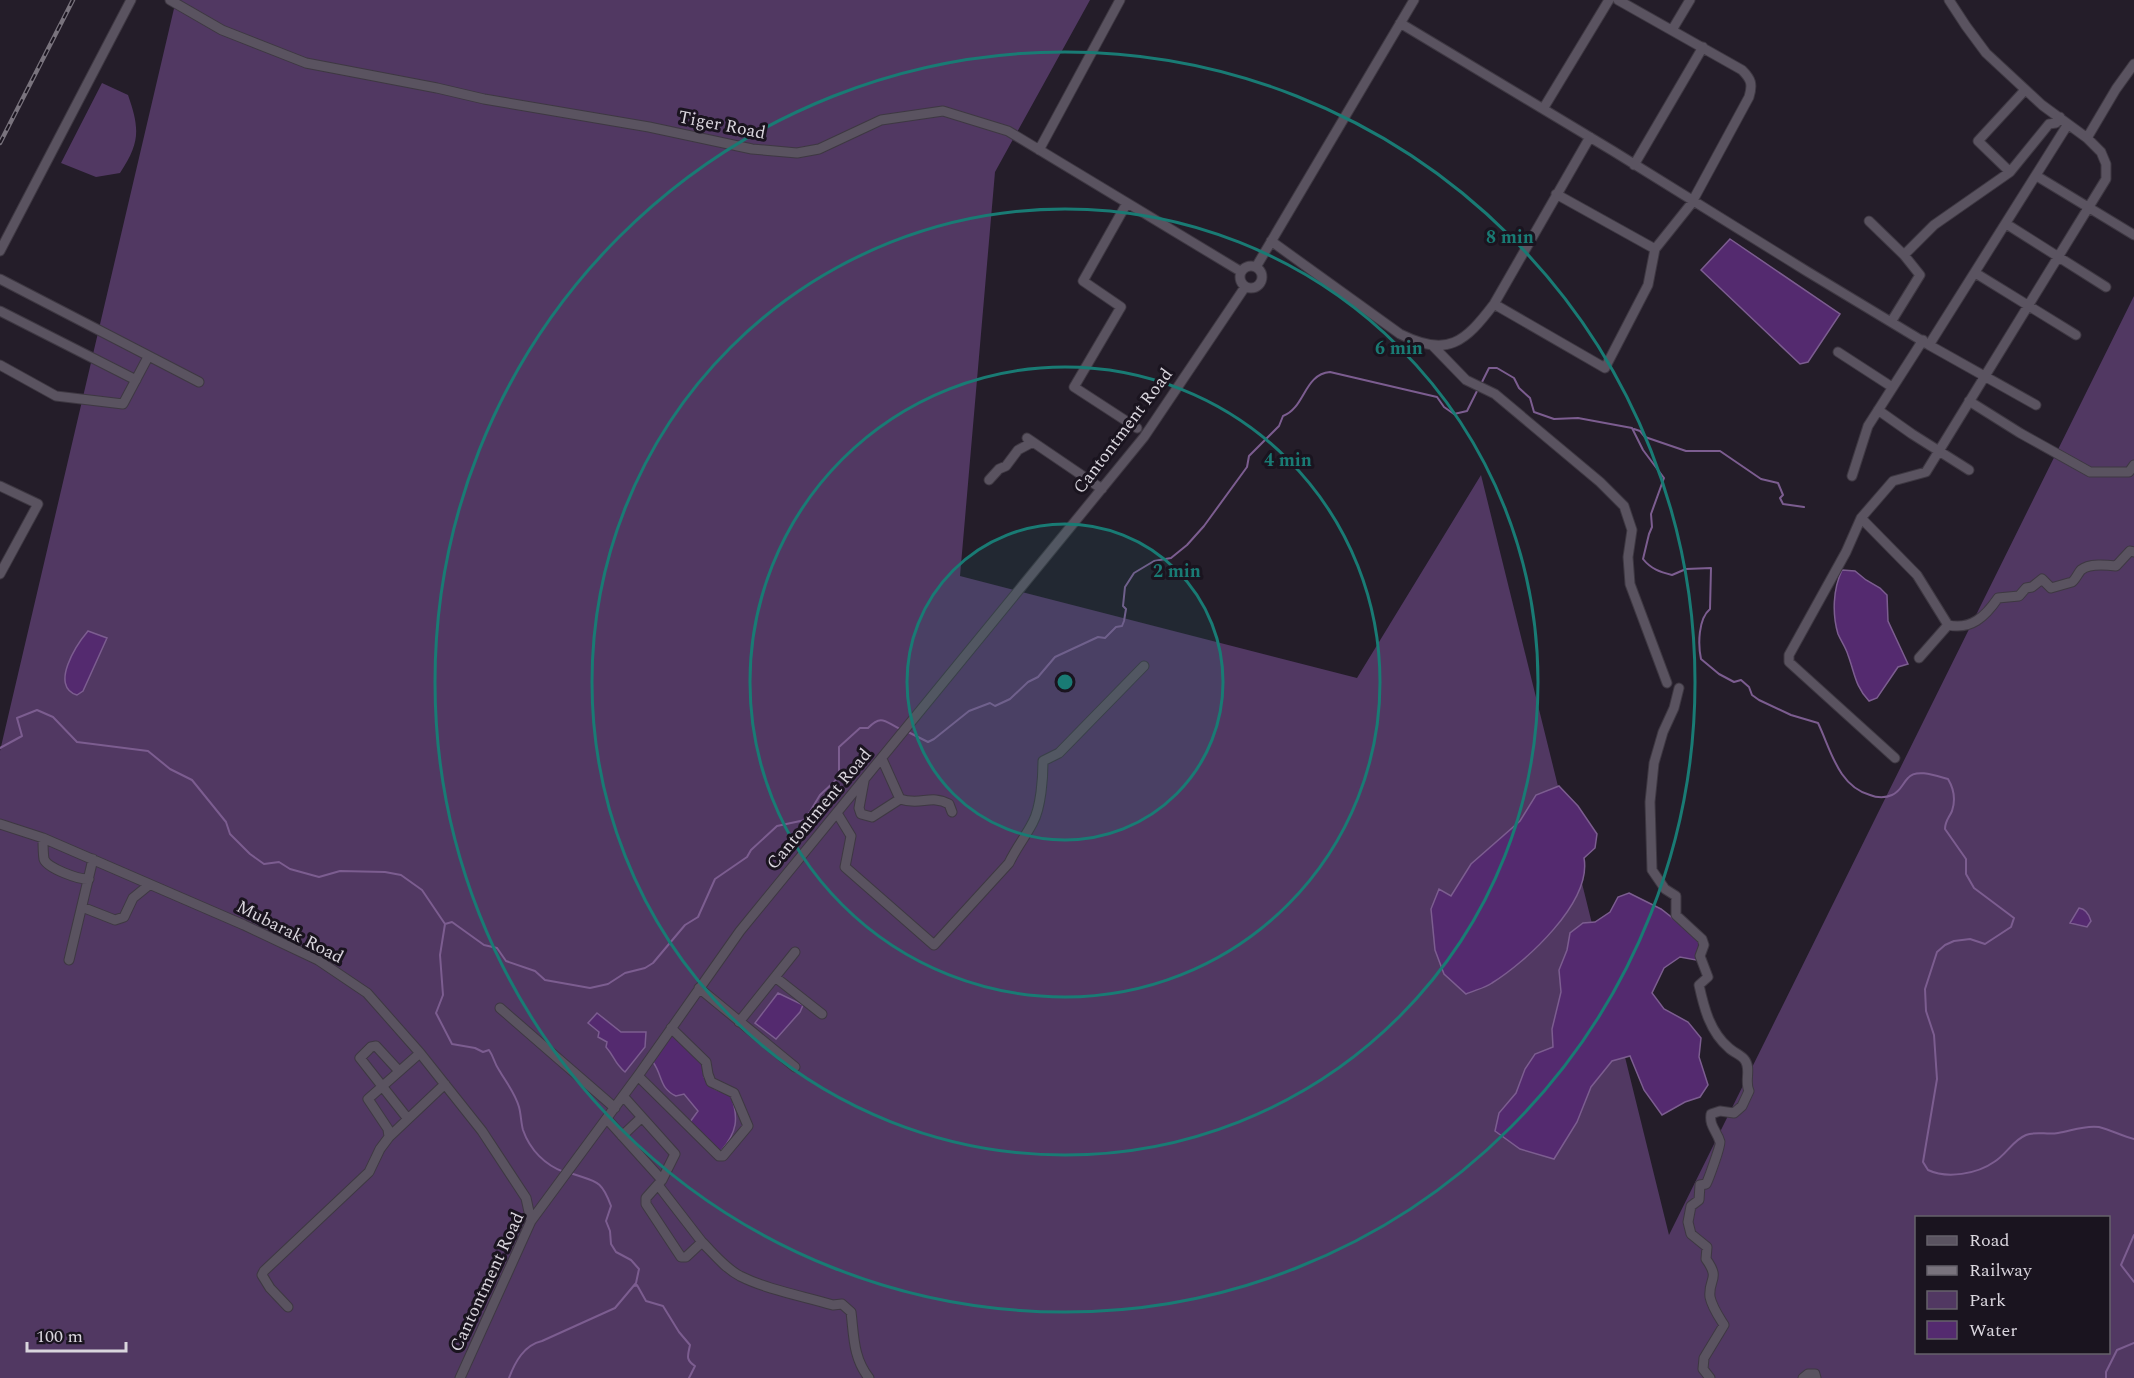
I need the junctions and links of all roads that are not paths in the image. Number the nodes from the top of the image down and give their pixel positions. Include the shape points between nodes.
1 (131, 0) edge
2 (170, 0) edge
3 (1120, 0) edge
4 (1414, 0) edge
5 (1609, 0) edge
6 (1618, 0) edge
7 (1690, 0) edge
8 (1949, 0) edge
9 (1400, 24) junction
10 (1672, 30) junction
11 (1703, 47) junction
12 (2134, 63) edge
13 (2025, 90) junction
14 (1543, 109) junction
15 (2060, 117) junction
16 (2068, 124) junction
17 (1590, 137) junction
18 (2087, 138) junction
19 (1039, 150) junction
20 (1634, 165) junction
21 (2010, 172) junction
22 (2040, 178) dead end
23 (1556, 194) junction
24 (1692, 200) junction
25 (1127, 203) junction
26 (2088, 208) junction
27 (1869, 221) dead end
28 (2008, 225) dead end
29 (2134, 235) edge
30 (1271, 241) junction
31 (1655, 249) junction
32 (0, 251) edge
33 (1904, 255) junction
34 (2058, 257) junction
35 (1256, 267) junction
36 (1240, 271) junction
37 (1977, 274) dead end
38 (0, 279) edge
39 (1245, 287) junction
40 (2106, 287) dead end
41 (1494, 304) junction
42 (2028, 306) junction
43 (0, 311) edge
44 (1891, 322) junction
45 (2076, 335) dead end
46 (1926, 343) junction
47 (1433, 345) junction
48 (1838, 352) dead end
49 (148, 357) junction
50 (0, 365) edge
51 (1984, 377) junction
52 (136, 380) junction
53 (199, 382) dead end
54 (1892, 387) junction
55 (1970, 401) junction
56 (2036, 405) dead end
57 (1878, 410) junction
58 (1137, 428) dead end
59 (1939, 451) junction
60 (2134, 465) edge
61 (1969, 470) dead end
62 (1851, 476) dead end
63 (989, 480) dead end
64 (0, 486) edge
65 (1102, 489) junction
66 (1861, 518) junction
67 (2134, 552) edge
68 (0, 574) edge
69 (1948, 625) junction
70 (1919, 658) dead end
71 (1144, 666) dead end
72 (1667, 683) dead end
73 (1679, 688) dead end
74 (1895, 758) dead end
75 (882, 759) junction
76 (864, 781) junction
77 (900, 799) junction
78 (952, 812) dead end
79 (837, 813) junction
80 (0, 824) edge
81 (43, 838) junction
82 (93, 859) junction
83 (89, 879) junction
84 (149, 885) junction
85 (82, 907) junction
86 (795, 952) dead end
87 (69, 960) dead end
88 (775, 977) junction
89 (699, 988) junction
90 (500, 1008) dead end
91 (822, 1014) dead end
92 (739, 1022) junction
93 (671, 1028) junction
94 (420, 1053) junction
95 (795, 1067) dead end
96 (399, 1071) junction
97 (639, 1075) junction
98 (445, 1084) junction
99 (382, 1087) junction
100 (623, 1096) junction
101 (615, 1108) junction
102 (642, 1117) junction
103 (408, 1119) junction
104 (607, 1119) junction
105 (622, 1136) junction
106 (389, 1137) junction
107 (660, 1182) junction
108 (531, 1221) junction
109 (702, 1242) junction
110 (288, 1307) dead end
111 (460, 1378) edge
112 (869, 1378) edge
113 (1710, 1378) edge
114 (1803, 1378) edge
115 (1816, 1378) edge

1 - 32 street
2 - 19 street, Tiger Road via 222,30 306,63 752,149 797,153 819,149 881,120 943,111 1008,131
3 - 19 street
4 - 9 street
5 - 14 street
6 - 10 street
7 - 10 street
8 - 13 street via 1986,54
9 - 14 street
9 - 30 street
10 - 11 street
11 - 20 street
11 - 24 street via 1742,70 1752,85
12 - 18 street
13 - 15 street
13 - 21 street via 1978,141
14 - 17 street
15 - 16 street
15 - 21 street via 2049,124
16 - 18 street
16 - 46 street
17 - 20 street
17 - 23 street
18 - 26 street via 2101,152 2106,164 2106,179
19 - 25 street, Tiger Road
20 - 24 street
21 - 33 street via 1934,225
22 - 26 street
23 - 31 street
23 - 41 street
24 - 31 street
24 - 44 street
25 - 36 street, Tiger Road
25 - 58 street via 1083,281 1120,307 1074,387
26 - 29 street
26 - 34 street
27 - 33 street
28 - 34 street
30 - 35 street
30 - 47 street via 1400,334
31 - 41 street via 1648,285 1605,368
33 - 44 street via 1920,275
34 - 40 street
34 - 42 street
35 - 36 street via 1247,266
35 - 39 street via 1262,274 1261,282 1254,288
36 - 39 street via 1239,280
37 - 42 street
38 - 49 street
39 - 65 street, Cantontment Road via 1144,437
41 - 47 street via 1460,341
42 - 45 street
42 - 51 street
43 - 52 street
44 - 46 street
46 - 51 street
46 - 54 street
47 - 72 street via 1466,380 1495,394 1624,506 1632,530 1630,584
48 - 54 street
49 - 52 street
49 - 53 street
50 - 52 street via 56,396 123,404
51 - 55 street
51 - 56 street
54 - 57 street
55 - 59 street
55 - 60 street via 2090,472 2129,472
57 - 59 street
57 - 62 street via 1868,426
59 - 61 street
59 - 66 street via 1926,472 1893,481
63 - 65 street via 1030,440
64 - 68 street via 38,504
65 - 75 street, Cantontment Road
66 - 69 street via 1917,575
66 - 74 street via 1789,655 1790,662
67 - 69 street via 2130,551 2116,566 2085,568 2072,582 2051,588 2042,579 2019,596 1998,598 1990,610 1972,623 1961,628
69 - 70 street
71 - 79 street via 1059,753 1043,761 1034,820 1009,863 934,945 845,867 851,836
73 - 113 street via 1654,763 1650,802 1652,870 1665,889 1676,896 1676,915 1702,939 1700,956 1708,977 1699,985 1705,1016 1748,1068 1749,1091 1742,1106 1734,1113 1711,1114 1710,1122 1720,1148 1709,1179 1700,1185 1700,1200 1689,1211 1691,1234 1707,1246 1706,1259 1714,1279 1710,1297 1724,1325 1704,1358 1703,1369
75 - 76 street, Cantontment Road
75 - 77 street
76 - 77 street via 861,814 872,817
76 - 79 street, Cantontment Road
77 - 78 street via 912,803 939,798 950,804
79 - 89 street, Cantontment Road via 740,931
80 - 81 street, Mubarak Road
81 - 82 street, Mubarak Road
81 - 83 street via 48,866
82 - 83 street
82 - 84 street, Mubarak Road
83 - 85 street
84 - 85 street via 134,898 124,917 115,920
84 - 94 street, Mubarak Road via 318,960 367,993
85 - 87 street
86 - 88 street
88 - 91 street
88 - 92 street
89 - 92 street
89 - 93 street, Cantontment Road
90 - 101 street
92 - 95 street
93 - 97 street, Cantontment Road
93 - 97 street via 706,1062 711,1082 734,1093 748,1126 719,1156
94 - 96 street
94 - 98 street, Mubarak Road
96 - 99 street
96 - 99 street via 376,1046 371,1047 360,1058
97 - 100 street, Cantontment Road
98 - 103 street
98 - 108 street, Mubarak Road via 526,1198
99 - 103 street
99 - 106 street via 368,1099 388,1128
100 - 101 street, Cantontment Road
100 - 102 street
101 - 104 street, Cantontment Road
102 - 105 street
102 - 107 street via 675,1154
103 - 106 street
104 - 105 street
104 - 108 street, Cantontment Road
105 - 107 street
106 - 110 street via 369,1172 264,1271 262,1275 270,1288
107 - 109 street
107 - 109 street via 646,1198 646,1204 681,1257
108 - 111 street, Cantontment Road
109 - 112 street via 740,1276 833,1305 842,1304 851,1312 854,1347 860,1367
114 - 115 street via 1808,1374 1815,1374

